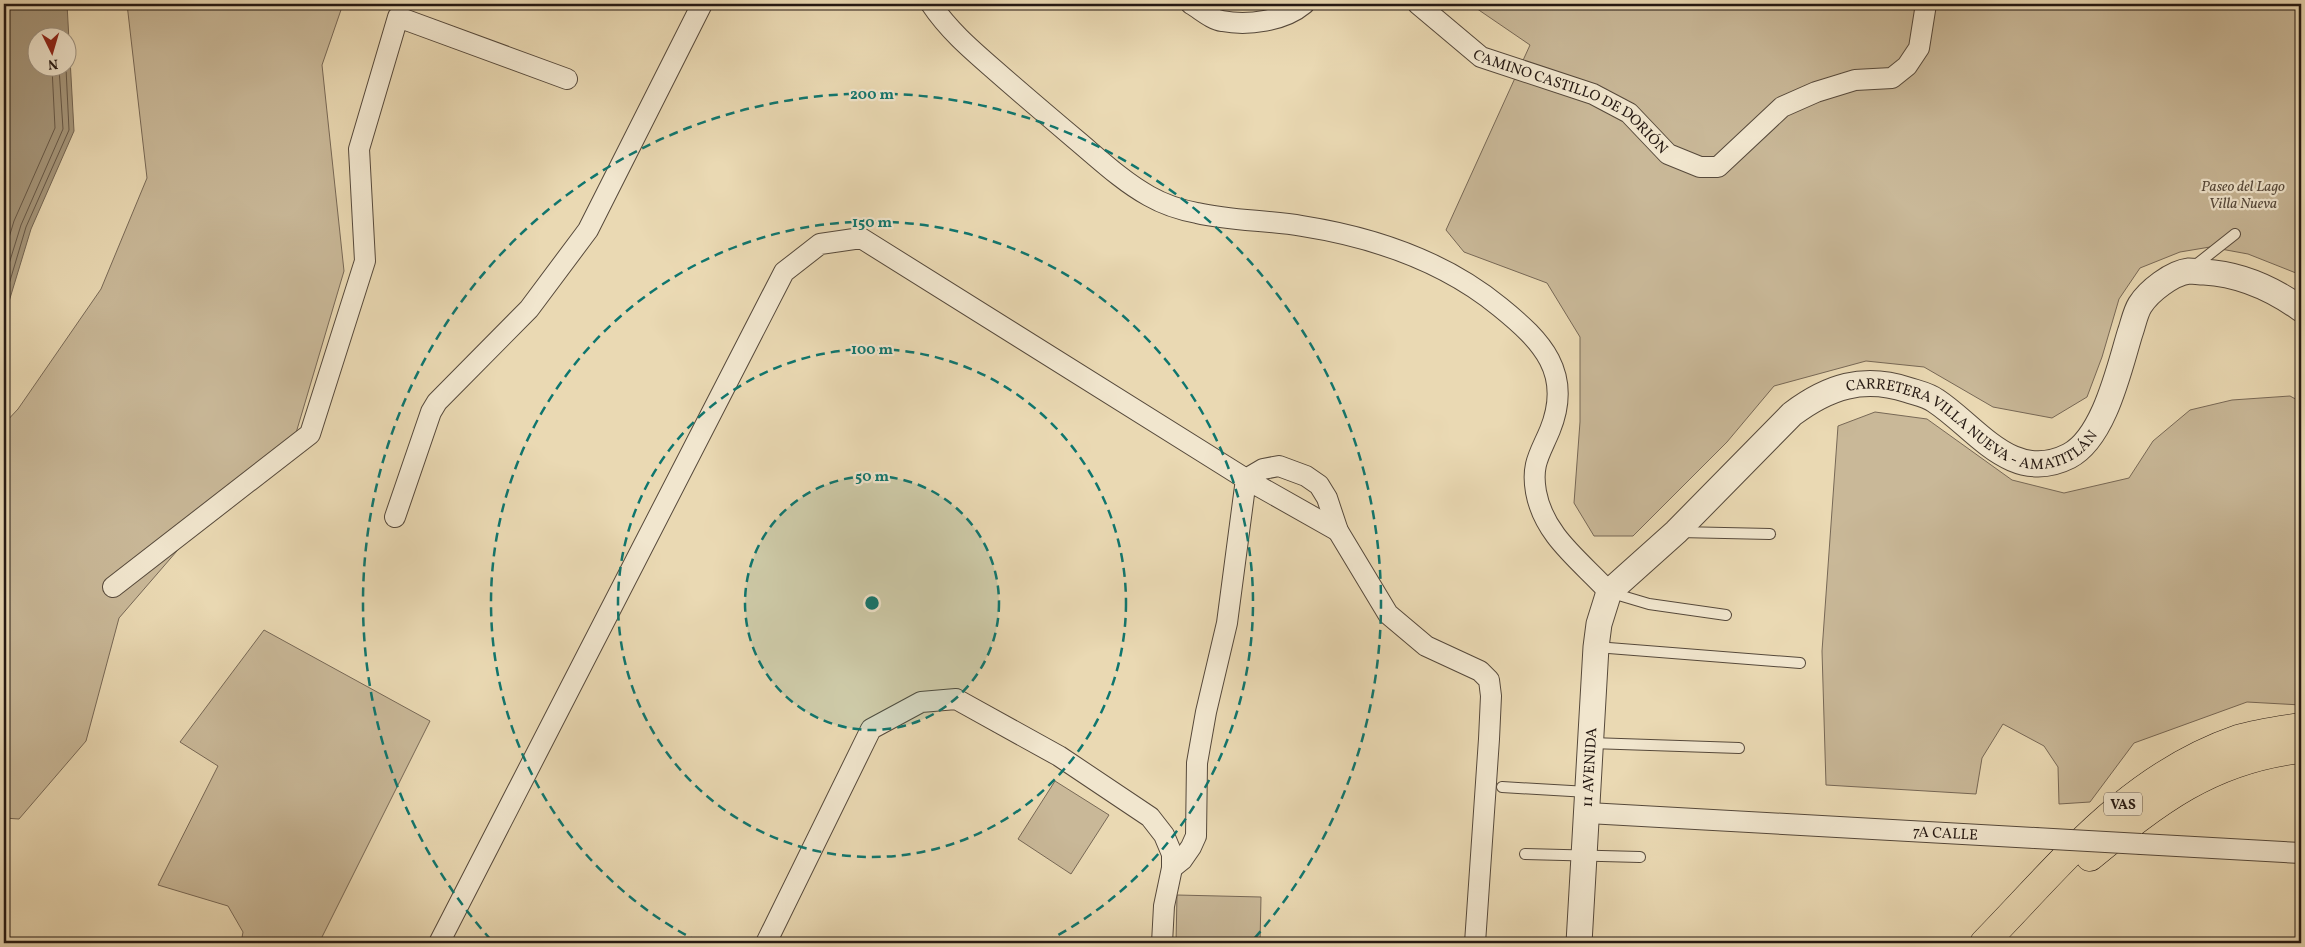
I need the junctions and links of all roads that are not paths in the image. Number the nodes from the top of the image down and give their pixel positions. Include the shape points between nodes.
1 (702, 4) edge
2 (931, 4) edge
3 (1191, 4) edge
4 (1304, 4) edge
5 (1418, 4) edge
6 (1926, 4) edge
7 (567, 79) dead end
8 (2235, 234) dead end
9 (2188, 271) junction
10 (2301, 309) edge
11 (1246, 479) junction
12 (395, 517) dead end
13 (1338, 531) junction
14 (1676, 532) junction
15 (1770, 534) dead end
16 (113, 587) dead end
17 (1609, 592) junction
18 (1726, 615) dead end
19 (1596, 647) junction
20 (1800, 663) dead end
21 (2301, 726) edge
22 (1591, 743) junction
23 (1739, 748) dead end
24 (2301, 749) edge
25 (1502, 787) dead end
26 (1588, 802) junction
27 (2301, 853) edge
28 (1525, 854) dead end
29 (1585, 856) junction
30 (1640, 857) dead end
31 (1172, 868) junction
32 (439, 943) edge
33 (766, 943) edge
34 (1162, 943) edge
35 (1475, 943) edge
36 (1579, 943) edge
37 (1984, 943) edge
38 (2008, 943) edge

1 - 12 street via 588,230 529,309 437,402 431,412
2 - 17 street via 962,41 1034,105 1123,179 1150,196 1196,213 1302,226 1394,249 1469,283 1523,327 1550,360 1559,385 1555,415 1535,461 1536,492 1541,508 1558,540
3 - 4 street via 1220,21 1252,22 1278,18
5 - 6 street, CAMINO CASTILLO DE DORIÓN via 1481,57 1593,94 1629,113 1668,154 1700,167 1718,166 1782,107 1855,80 1892,78 1907,66 1919,48
7 - 16 street via 398,17 359,149 365,261 310,434
8 - 9 lane
9 - 10 street, CARRETERA VILLA NUEVA - AMATITLÁN via 2224,273 2254,283
9 - 14 street, CARRETERA VILLA NUEVA - AMATITLÁN via 2153,290 2139,306 2105,408 2092,434 2081,448 2069,456 2051,463 2018,461 2002,455 1935,400 1884,384 1849,385 1821,394 1792,414
11 - 13 street
11 - 13 street via 1263,469 1279,466 1306,476 1319,485 1327,498
11 - 31 street via 1226,623 1197,763 1196,836 1191,848
11 - 32 street via 861,238 820,244 784,272
13 - 35 street via 1388,614 1426,646 1480,671 1489,680 1489,739
14 - 15 lane
14 - 17 street, CARRETERA VILLA NUEVA - AMATITLÁN
17 - 18 lane via 1649,604
17 - 19 street, 11 AVENIDA
19 - 20 lane
19 - 22 street, 11 AVENIDA
21 - 37 highway, VAS via 2240,739 2168,771 2108,815
22 - 23 lane
22 - 26 street, 11 AVENIDA
24 - 38 highway, VAS via 2239,762 2182,787 2145,812 2088,859
25 - 26 lane
26 - 27 street, 7A CALLE, bridge via 2035,838
26 - 29 street, 11 AVENIDA
28 - 29 lane
29 - 30 lane
29 - 36 street, 11 AVENIDA
31 - 33 street via 1172,854 1164,835 1150,817 1059,756 956,699 921,702 871,729
31 - 34 street via 1164,906

